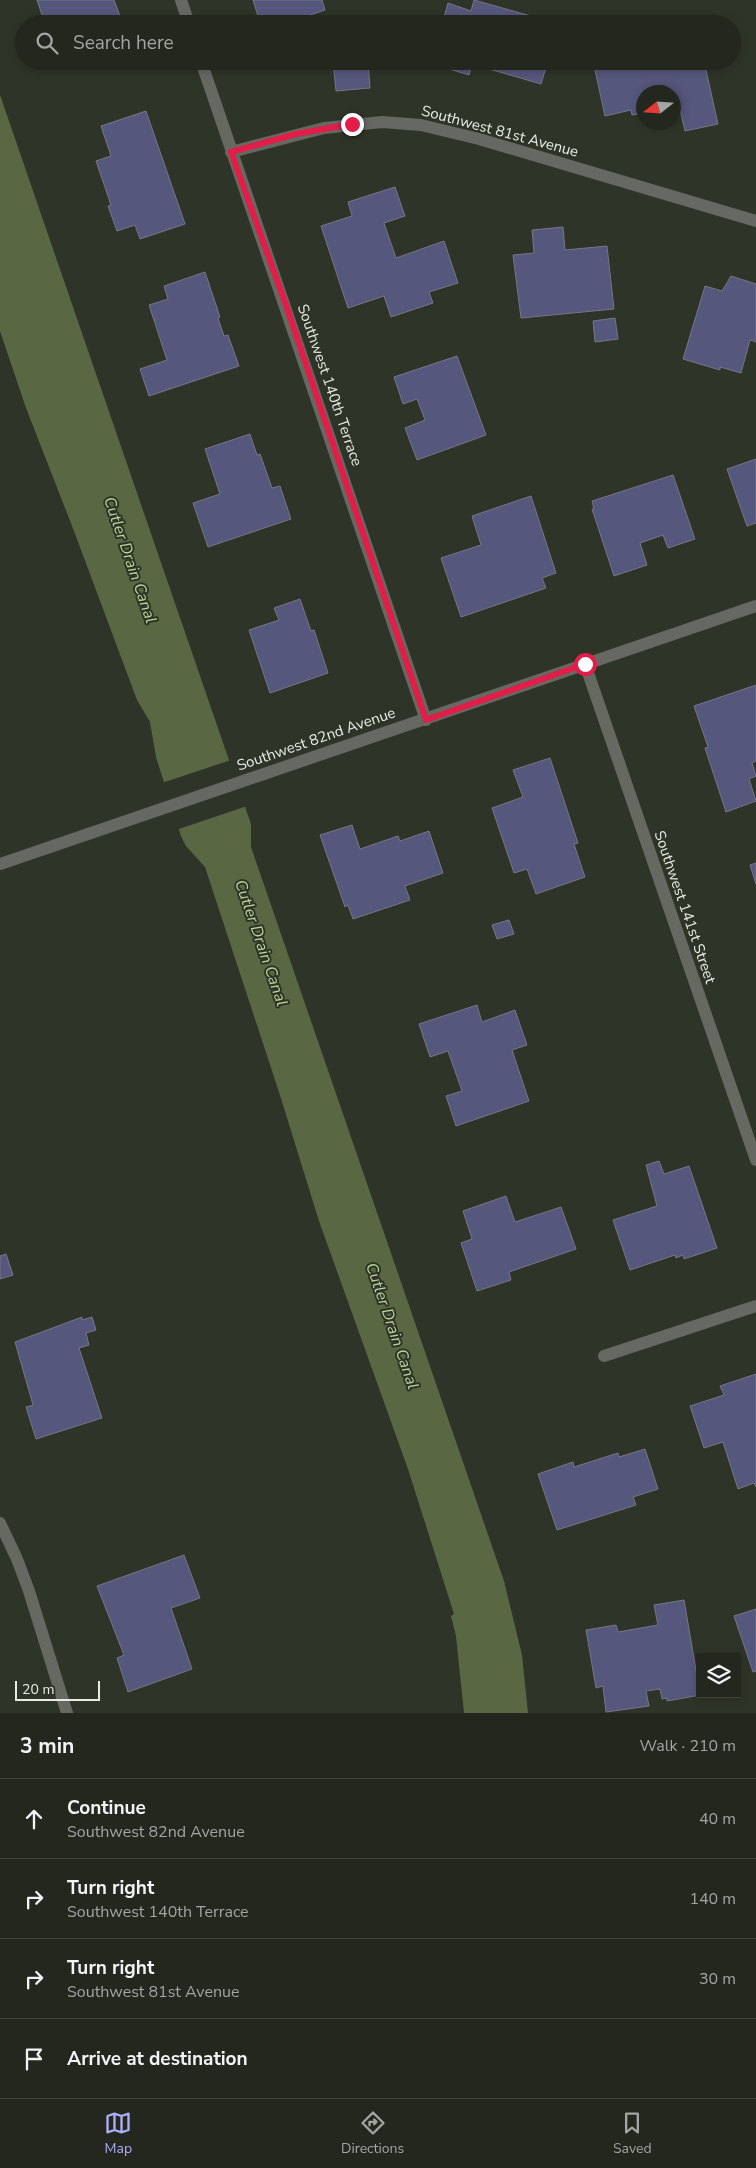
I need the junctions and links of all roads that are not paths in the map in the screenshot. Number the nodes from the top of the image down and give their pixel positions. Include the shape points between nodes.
1 (181, 0) edge
2 (185, 15) edge
3 (204, 70) edge
4 (231, 152) junction
5 (756, 221) edge
6 (756, 606) edge
7 (585, 664) junction
8 (426, 720) junction
9 (0, 864) edge
10 (756, 1160) edge
11 (756, 1306) edge
12 (604, 1356) dead end
13 (0, 1523) edge
14 (67, 1713) edge

1 - 2 street
3 - 4 street, Southwest 140th Terrace
4 - 5 street, Southwest 81st Avenue via 296,134 352,124 421,125
4 - 8 street, Southwest 140th Terrace
6 - 7 street, Southwest 82nd Avenue
7 - 8 street, Southwest 82nd Avenue
7 - 10 street, Southwest 141st Street
8 - 9 street, Southwest 82nd Avenue
11 - 12 street
13 - 14 street via 29,1591

